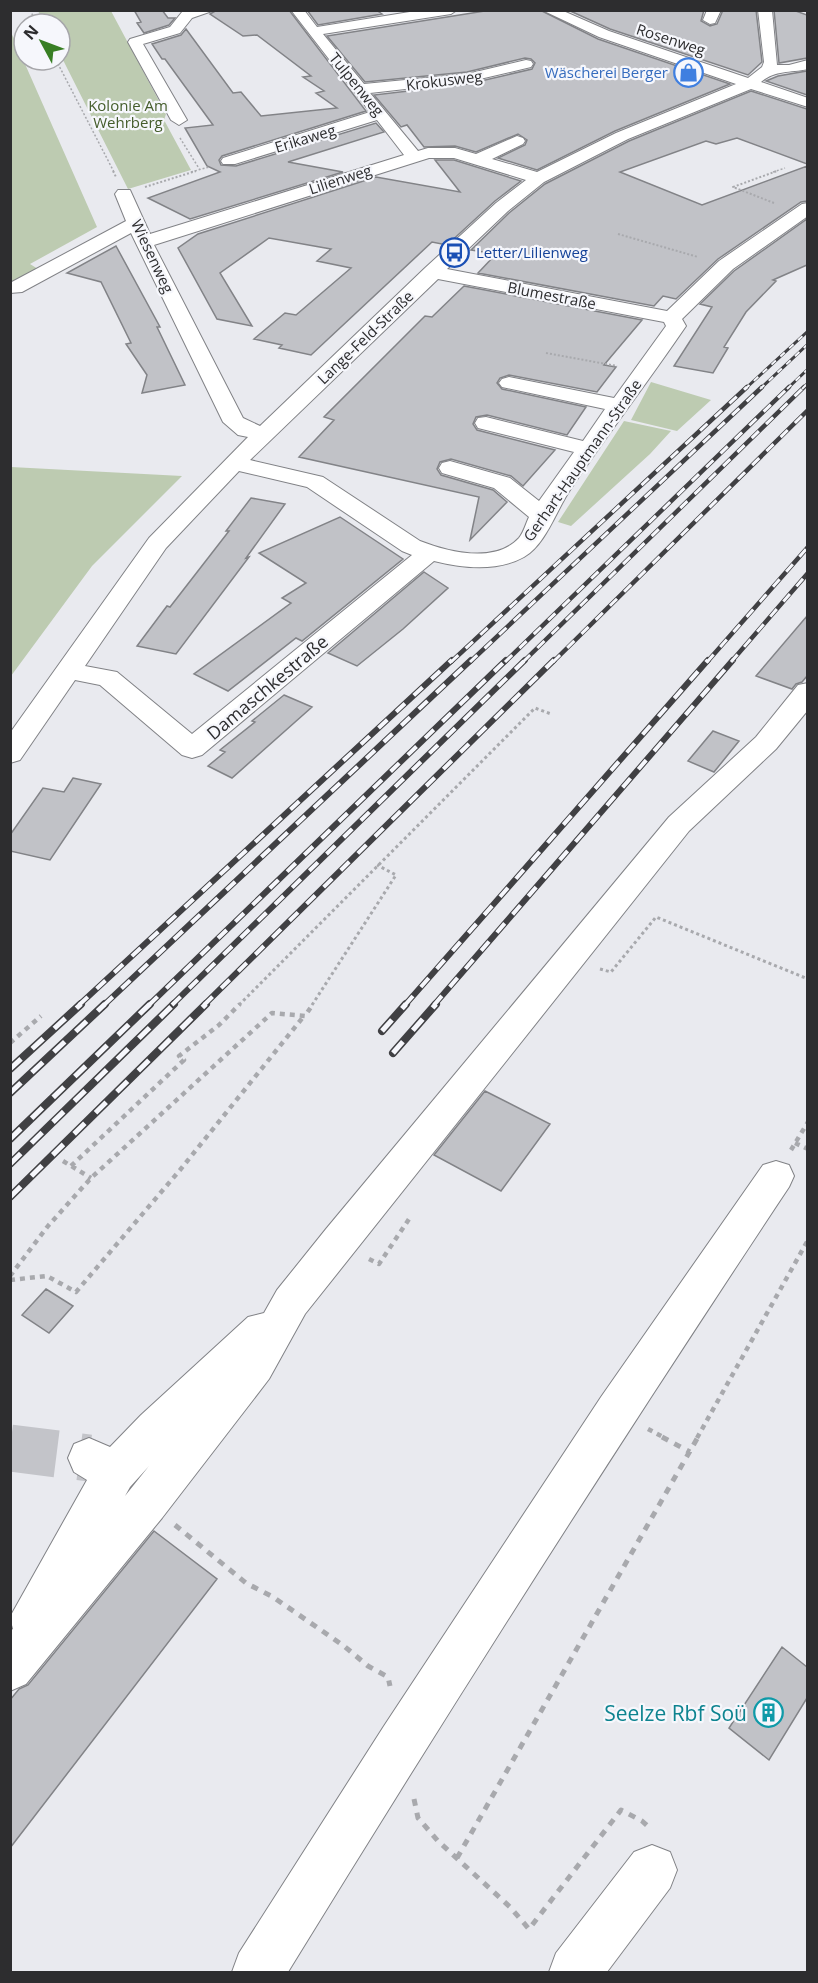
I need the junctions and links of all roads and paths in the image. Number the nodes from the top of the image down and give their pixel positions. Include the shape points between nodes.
1 (209, 10) edge
2 (451, 10) edge
3 (548, 10) edge
4 (765, 10) edge
5 (298, 12) edge
6 (315, 32) junction
7 (526, 64) dead end
8 (807, 64) edge
9 (768, 69) junction
10 (62, 72) edge
11 (751, 82) junction
12 (361, 89) junction
13 (807, 103) edge
14 (381, 114) junction
15 (179, 120) joint
16 (517, 141) dead end
17 (413, 156) junction
18 (477, 160) junction
19 (229, 161) joint
20 (785, 168) dead end
21 (200, 170) junction
22 (538, 178) junction
23 (124, 194) junction
24 (802, 215) edge
25 (140, 233) junction
26 (618, 234) dead end
27 (726, 265) junction
28 (432, 272) junction
29 (15, 288) dead end
30 (672, 318) junction
31 (546, 352) dead end
32 (644, 372) junction
33 (509, 383) dead end
34 (618, 405) junction
35 (486, 423) dead end
36 (265, 434) junction
37 (589, 448) junction
38 (234, 463) junction
39 (450, 468) dead end
40 (542, 515) junction
41 (428, 554) junction
42 (69, 671) junction
43 (807, 691) edge
44 (551, 714) dead end
45 (10, 754) edge
46 (377, 865) junction
47 (567, 963) junction
48 (807, 979) edge
49 (41, 1016) dead end
50 (304, 1016) junction
51 (10, 1043) edge
52 (793, 1156) edge
53 (63, 1161) dead end
54 (71, 1166) junction
55 (91, 1178) junction
56 (410, 1219) dead end
57 (807, 1240) edge
58 (379, 1264) dead end
59 (10, 1278) edge
60 (291, 1302) junction
61 (616, 1411) junction
62 (690, 1452) junction
63 (10, 1660) edge
64 (10, 1668) edge
65 (457, 1858) dead end
66 (652, 1870) dead end
67 (258, 1972) edge
68 (575, 1972) edge

1 - 15 street via 187,15 175,30 166,34 135,42
2 - 6 street
3 - 11 street, Rosenweg via 603,34
4 - 9 street via 771,62
5 - 6 street, Tulpenweg
6 - 12 street, Tulpenweg
7 - 12 street, Krokusweg via 467,78
8 - 9 street
9 - 11 street, Lange-Feld-Straße
10 - 23 path
11 - 13 street, Rosenweg
11 - 22 street, Lange-Feld-Straße via 622,136
12 - 14 street, Tulpenweg
14 - 17 street, Tulpenweg
14 - 19 street, Erikaweg
15 - 21 path via 172,124
16 - 18 street
17 - 18 street, Lilienweg via 442,152
17 - 25 street, Lilienweg
18 - 22 street, Lilienweg
19 - 21 path
20 - 24 path via 733,187
21 - 23 path
22 - 28 street, Lange-Feld-Straße
23 - 25 street, Wiesenweg
24 - 27 street, Gerhart-Hauptmann-Straße
25 - 29 street, Lilienweg
25 - 36 street, Wiesenweg via 234,422
26 - 27 path
27 - 30 street, Gerhart-Hauptmann-Straße
28 - 30 street, Blumestraße
28 - 36 street, Lange-Feld-Straße
30 - 32 street, Gerhart-Hauptmann-Straße via 676,326
31 - 32 path
32 - 34 street, Gerhart-Hauptmann-Straße
33 - 34 street
34 - 37 street, Gerhart-Hauptmann-Straße
35 - 37 street
36 - 38 street, Lange-Feld-Straße
37 - 40 street, Gerhart-Hauptmann-Straße
38 - 41 street, Gerhart-Hauptmann-Straße via 315,482
38 - 42 street, Lange-Feld-Straße via 157,543
39 - 40 street via 502,483
40 - 41 street, Gerhart-Hauptmann-Straße via 526,544 509,553 457,560
41 - 42 street, Damaschkestraße via 192,749 108,678
42 - 45 street, Lange-Feld-Straße
43 - 47 street via 766,743 679,824
44 - 46 path via 535,708
46 - 50 path via 396,875
46 - 54 path via 219,1025 179,1056 184,1060
47 - 48 path via 611,972 656,917
47 - 60 street
49 - 51 path
50 - 55 path via 272,1013
50 - 59 path via 76,1292 47,1276
52 - 61 street
53 - 54 path
54 - 55 path
55 - 59 path via 48,1226
56 - 58 path
57 - 62 path
60 - 63 street via 156,1429 102,1465
60 - 64 street via 255,1366
61 - 62 path
61 - 67 street
62 - 65 path
66 - 68 street

